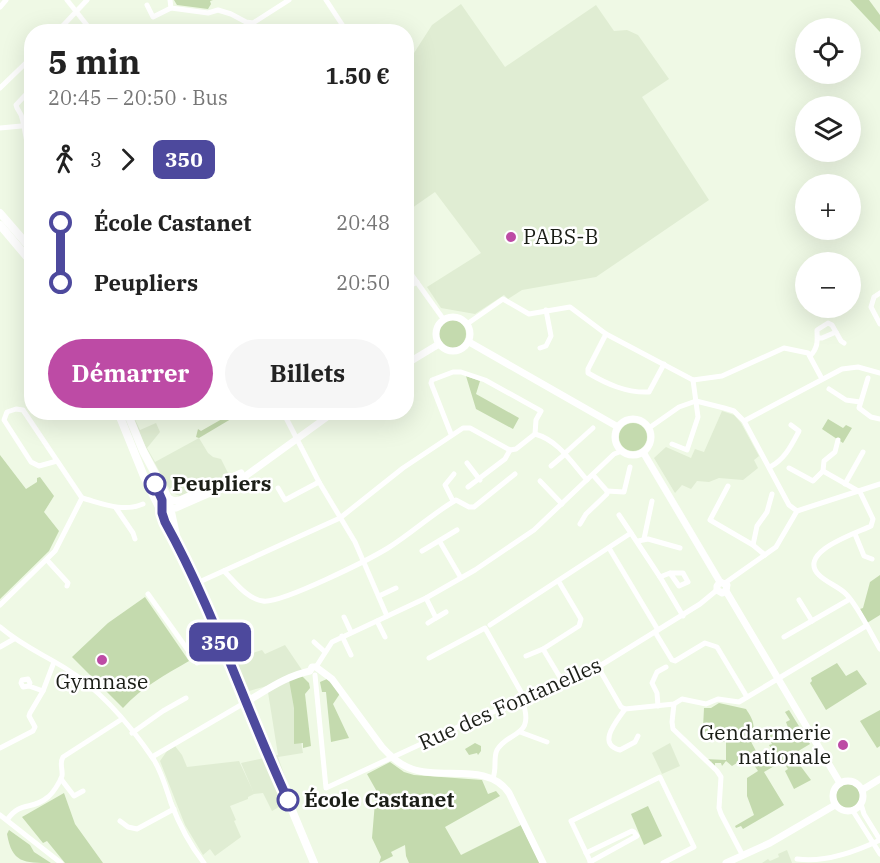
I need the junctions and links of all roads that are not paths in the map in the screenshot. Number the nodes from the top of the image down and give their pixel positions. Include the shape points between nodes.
1 (6, 0) edge
2 (67, 0) edge
3 (87, 0) edge
4 (170, 0) edge
5 (289, 0) edge
6 (326, 0) edge
7 (147, 5) dead end
8 (0, 7) edge
9 (171, 8) junction
10 (77, 11) junction
11 (65, 24) edge
12 (86, 24) edge
13 (341, 24) edge
14 (24, 65) edge
15 (0, 88) edge
16 (24, 96) edge
17 (23, 126) junction
18 (0, 128) edge
19 (24, 131) edge
20 (0, 213) edge
21 (0, 225) edge
22 (24, 241) edge
23 (24, 254) edge
24 (414, 278) edge
25 (417, 282) junction
26 (414, 284) edge
27 (880, 293) edge
28 (546, 310) junction
29 (444, 320) junction
30 (467, 324) junction
31 (880, 324) edge
32 (836, 332) junction
33 (606, 334) junction
34 (819, 338) junction
35 (469, 342) junction
36 (844, 343) dead end
37 (439, 344) junction
38 (540, 348) dead end
39 (810, 356) junction
40 (414, 359) edge
41 (664, 364) junction
42 (880, 373) edge
43 (868, 378) dead end
44 (822, 379) junction
45 (693, 380) junction
46 (829, 389) dead end
47 (696, 401) junction
48 (860, 402) junction
49 (24, 412) edge
50 (880, 419) edge
51 (30, 420) edge
52 (121, 420) edge
53 (130, 420) edge
54 (288, 420) edge
55 (323, 420) edge
56 (744, 421) junction
57 (791, 425) dead end
58 (593, 428) dead end
59 (618, 428) junction
60 (649, 428) junction
61 (451, 434) junction
62 (535, 434) junction
63 (297, 438) junction
64 (838, 440) dead end
65 (672, 444) dead end
66 (510, 450) junction
67 (622, 451) junction
68 (643, 452) junction
69 (863, 452) dead end
70 (564, 454) junction
71 (57, 461) junction
72 (467, 464) dead end
73 (551, 466) dead end
74 (630, 467) dead end
75 (770, 467) junction
76 (789, 468) dead end
77 (823, 471) junction
78 (454, 474) dead end
79 (515, 474) dead end
80 (593, 475) junction
81 (480, 480) junction
82 (587, 480) junction
83 (540, 481) dead end
84 (319, 482) junction
85 (844, 483) junction
86 (880, 484) edge
87 (728, 486) dead end
88 (468, 487) dead end
89 (278, 488) dead end
90 (607, 491) junction
91 (860, 492) junction
92 (772, 494) dead end
93 (82, 498) junction
94 (453, 501) junction
95 (652, 501) dead end
96 (143, 504) dead end
97 (562, 504) junction
98 (168, 505) junction
99 (116, 508) junction
100 (797, 511) junction
101 (619, 515) dead end
102 (340, 518) junction
103 (580, 524) dead end
104 (458, 530) dead end
105 (631, 533) junction
106 (855, 534) junction
107 (135, 539) dead end
108 (641, 540) junction
109 (440, 542) junction
110 (753, 545) junction
111 (609, 548) junction
112 (680, 548) dead end
113 (422, 551) dead end
114 (765, 555) junction
115 (872, 559) dead end
116 (47, 560) junction
117 (364, 560) junction
118 (224, 572) junction
119 (670, 573) dead end
120 (660, 577) junction
121 (461, 578) junction
122 (559, 582) junction
123 (197, 583) junction
124 (721, 585) junction
125 (67, 586) dead end
126 (396, 588) dead end
127 (148, 594) dead end
128 (379, 596) junction
129 (426, 598) junction
130 (850, 599) junction
131 (799, 600) dead end
132 (0, 605) edge
133 (446, 612) dead end
134 (344, 616) dead end
135 (387, 616) junction
136 (682, 616) junction
137 (436, 618) junction
138 (377, 621) junction
139 (812, 621) junction
140 (428, 623) dead end
141 (490, 625) dead end
142 (867, 626) junction
143 (0, 627) edge
144 (657, 631) junction
145 (351, 632) junction
146 (342, 636) junction
147 (386, 637) dead end
148 (784, 637) dead end
149 (14, 639) junction
150 (314, 642) dead end
151 (0, 647) edge
152 (543, 648) junction
153 (880, 649) edge
154 (224, 651) junction
155 (325, 652) junction
156 (351, 655) dead end
157 (526, 656) dead end
158 (429, 658) dead end
159 (54, 662) junction
160 (598, 667) junction
161 (666, 667) dead end
162 (315, 671) junction
163 (778, 678) junction
164 (564, 684) junction
165 (29, 686) dead end
166 (43, 691) junction
167 (747, 697) junction
168 (186, 698) dead end
169 (245, 699) junction
170 (524, 700) junction
171 (674, 704) junction
172 (658, 706) junction
173 (625, 709) junction
174 (122, 719) junction
175 (520, 732) junction
176 (132, 733) junction
177 (638, 736) dead end
178 (547, 742) dead end
179 (0, 748) edge
180 (152, 757) junction
181 (391, 757) junction
182 (493, 778) junction
183 (61, 779) junction
184 (880, 779) edge
185 (840, 783) junction
186 (862, 790) junction
187 (83, 791) dead end
188 (861, 804) junction
189 (835, 805) junction
190 (174, 809) junction
191 (853, 811) junction
192 (0, 815) edge
193 (6, 820) junction
194 (120, 821) dead end
195 (880, 840) edge
196 (874, 843) junction
197 (586, 853) junction
198 (605, 854) junction
199 (880, 854) edge
200 (743, 856) junction
201 (797, 860) dead end
202 (591, 862) edge
203 (60, 863) edge
204 (204, 863) edge
205 (314, 863) edge
206 (543, 863) edge
207 (609, 863) edge
208 (663, 863) edge
209 (726, 863) edge

1 - 8 street
2 - 10 street
3 - 10 street
4 - 9 street
5 - 9 street via 253,23 218,10 208,13
6 - 13 street
7 - 9 street via 153,17
10 - 11 street
10 - 12 street
14 - 15 street
16 - 17 street via 16,105
17 - 18 street
17 - 19 street
20 - 22 main road
21 - 23 main road
24 - 25 street
25 - 26 street
25 - 29 street
27 - 31 street via 871,307
28 - 30 street via 527,313 503,299
28 - 33 street via 570,307
28 - 38 street via 551,336 546,346
29 - 30 street via 457,317
29 - 37 street via 436,332
30 - 35 street
32 - 34 street
32 - 34 street via 828,323 817,330
32 - 36 street
33 - 41 street
33 - 41 street via 588,369 602,381 619,389 649,392
34 - 39 street
35 - 37 street via 455,351
35 - 59 street
37 - 40 street
39 - 44 street
39 - 45 street via 798,349 784,348 722,376
41 - 45 street
42 - 44 street via 853,366
43 - 48 street
44 - 56 street
45 - 47 street
46 - 48 street via 846,400
47 - 56 street via 734,411
47 - 60 street
47 - 65 street via 698,422 687,450
48 - 50 street via 860,410
49 - 71 street via 8,412 4,420 31,462 39,466
51 - 71 street
52 - 98 main road via 157,501
53 - 98 main road
54 - 63 street
55 - 63 street
56 - 75 street
57 - 75 street via 799,431 788,451
58 - 70 street
59 - 60 street via 623,422 636,420
59 - 67 street via 615,436
60 - 68 street via 651,440
61 - 62 street via 431,383 457,372 485,380 541,411
61 - 66 street via 470,428
61 - 102 street
62 - 66 street
62 - 70 street via 554,442
63 - 84 street
63 - 98 street via 228,486 183,506
64 - 77 street via 835,452 824,461
66 - 81 street
67 - 68 street via 632,455
67 - 80 street
68 - 124 street
69 - 85 street
70 - 73 street
70 - 82 street
71 - 93 street
72 - 81 street
74 - 90 street via 624,492
75 - 100 street via 789,505
76 - 77 street via 813,481
77 - 85 street
78 - 94 street via 445,485
79 - 94 street via 474,507
80 - 82 street
80 - 90 street
81 - 88 street
82 - 97 street
83 - 97 street
84 - 89 street via 285,500
84 - 102 street
85 - 91 street
86 - 91 street
87 - 110 street via 710,520
90 - 103 street
91 - 100 street
91 - 106 street via 873,523
92 - 110 street
93 - 99 street
93 - 116 street
94 - 117 street via 388,548
95 - 108 street
96 - 99 street
97 - 121 street via 534,531
98 - 123 main road via 181,551
99 - 107 street
100 - 114 street, Rue des Fontanelles via 776,547
101 - 105 street
102 - 117 street
102 - 118 street
104 - 109 street
105 - 108 street
105 - 111 street
106 - 115 street via 864,556
106 - 130 street via 822,549 815,562 820,575
108 - 112 street
108 - 120 street
109 - 113 street
109 - 121 street
110 - 114 street
111 - 122 street
111 - 144 street
114 - 124 street, Rue des Fontanelles
116 - 125 street
116 - 132 street
117 - 118 street via 314,585 266,602 248,595
117 - 128 street
118 - 123 street
119 - 120 street
120 - 136 street
121 - 129 street
122 - 141 street
122 - 152 street via 581,623
123 - 154 main road
124 - 136 street, Rue des Fontanelles
124 - 163 street via 728,588 726,591
126 - 128 street
127 - 154 street via 197,663
128 - 135 street
129 - 135 street
129 - 137 street
130 - 139 street
130 - 142 street
131 - 139 street
133 - 137 street
134 - 145 street
135 - 138 street
136 - 144 street, Rue des Fontanelles
137 - 140 street
138 - 145 street
138 - 147 street
139 - 148 street
142 - 153 street
142 - 163 street
143 - 149 street
144 - 160 street, Rue des Fontanelles
144 - 167 street via 675,661 705,644 717,647
145 - 146 street
146 - 155 street
146 - 156 street
149 - 151 street
149 - 159 street
150 - 155 street
152 - 157 street
152 - 164 street
154 - 169 main road
155 - 162 street
158 - 170 street via 485,628
159 - 166 street
159 - 174 street via 96,692
160 - 164 street, Rue des Fontanelles
160 - 173 street
161 - 172 street via 657,672 652,683
162 - 169 street via 297,674
162 - 181 street via 332,679
162 - 181 street, Rue des Fontanelles via 326,788
163 - 167 street
163 - 185 street
164 - 170 street, Rue des Fontanelles
165 - 166 street
166 - 179 street via 29,716 33,731
167 - 171 street via 739,702 718,699 709,704 682,699
168 - 176 street
169 - 180 street
169 - 205 main road
170 - 175 street via 525,721
170 - 181 street, Rue des Fontanelles
171 - 172 street
171 - 200 street via 673,729 720,777 719,808
172 - 173 street
173 - 177 street via 608,735 609,743 620,750
174 - 176 street
174 - 183 street via 63,757
175 - 178 street
175 - 182 street via 498,749
176 - 180 street
180 - 190 street
181 - 182 street via 418,771
182 - 206 street via 508,791
183 - 187 street via 74,796
183 - 193 street via 49,796 36,805 16,809
184 - 186 street
185 - 186 street via 852,782
185 - 189 street via 833,794
186 - 188 street
188 - 191 street
188 - 195 street
189 - 191 street via 843,811
189 - 200 street
190 - 194 street via 137,829
190 - 204 street
191 - 196 street
192 - 193 street
193 - 203 street
195 - 196 street
196 - 199 street
196 - 201 street via 825,862
197 - 198 street via 634,832 637,836
197 - 202 street
197 - 208 street via 571,821 660,777 694,848
198 - 202 street
198 - 207 street
200 - 209 street

